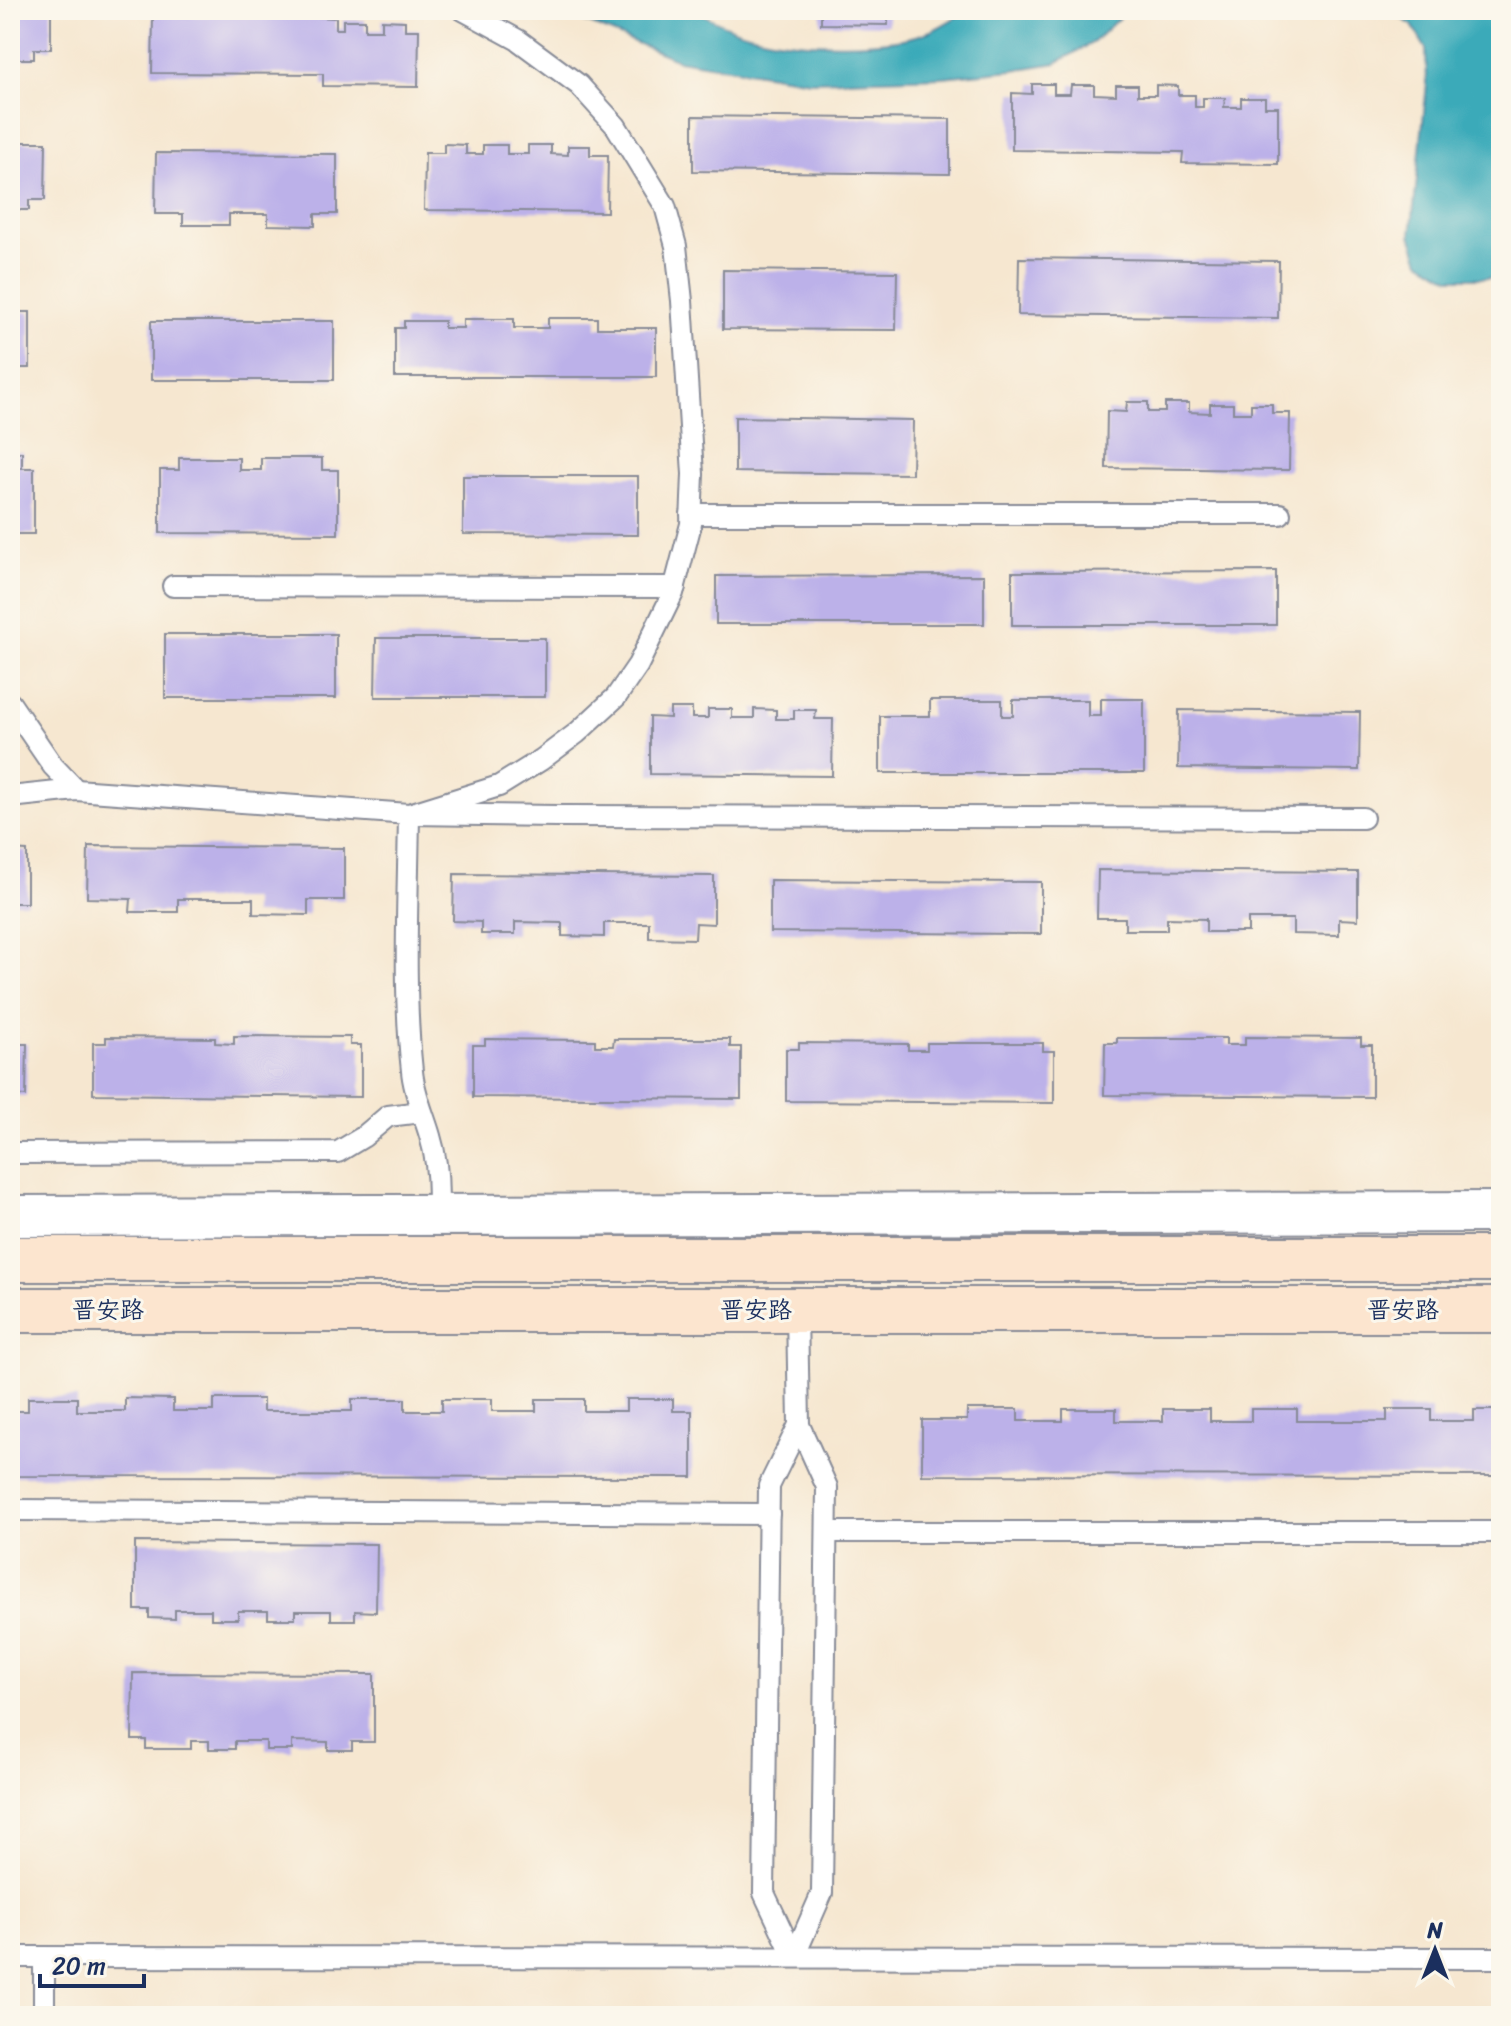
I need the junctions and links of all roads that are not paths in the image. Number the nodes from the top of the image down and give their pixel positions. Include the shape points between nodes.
1 (463, 10) edge
2 (691, 514) junction
3 (1280, 514) dead end
4 (173, 586) dead end
5 (675, 587) junction
6 (10, 703) edge
7 (76, 790) junction
8 (10, 797) edge
9 (409, 814) junction
10 (1363, 818) dead end
11 (421, 1112) junction
12 (10, 1153) edge
13 (1501, 1212) edge
14 (437, 1215) junction
15 (10, 1216) edge
16 (10, 1259) edge
17 (1501, 1259) edge
18 (10, 1310) edge
19 (797, 1310) junction
20 (1501, 1310) edge
21 (799, 1425) junction
22 (10, 1510) edge
23 (769, 1514) junction
24 (827, 1532) junction
25 (1501, 1532) edge
26 (10, 1957) edge
27 (44, 1957) junction
28 (794, 1957) junction
29 (1501, 1958) edge
30 (44, 2016) edge

1 - 2 lane via 518,40 579,85 616,126 665,206 682,301
2 - 3 lane
2 - 5 lane
4 - 5 lane
5 - 9 lane via 638,665 616,697 577,733 499,786
6 - 7 lane
7 - 8 lane
7 - 9 lane
9 - 10 lane
9 - 11 lane via 412,1073
11 - 12 lane via 388,1116 338,1152
11 - 14 lane via 439,1180
13 - 14 street
14 - 15 street
16 - 17 main road, 晋安路
18 - 19 main road, 晋安路
19 - 20 main road, 晋安路
19 - 21 lane
21 - 23 lane via 769,1486
21 - 24 lane via 827,1487
22 - 23 lane
23 - 28 lane via 764,1893
24 - 25 lane
24 - 28 lane via 822,1893
26 - 27 lane
27 - 28 lane
27 - 30 lane
28 - 29 lane

